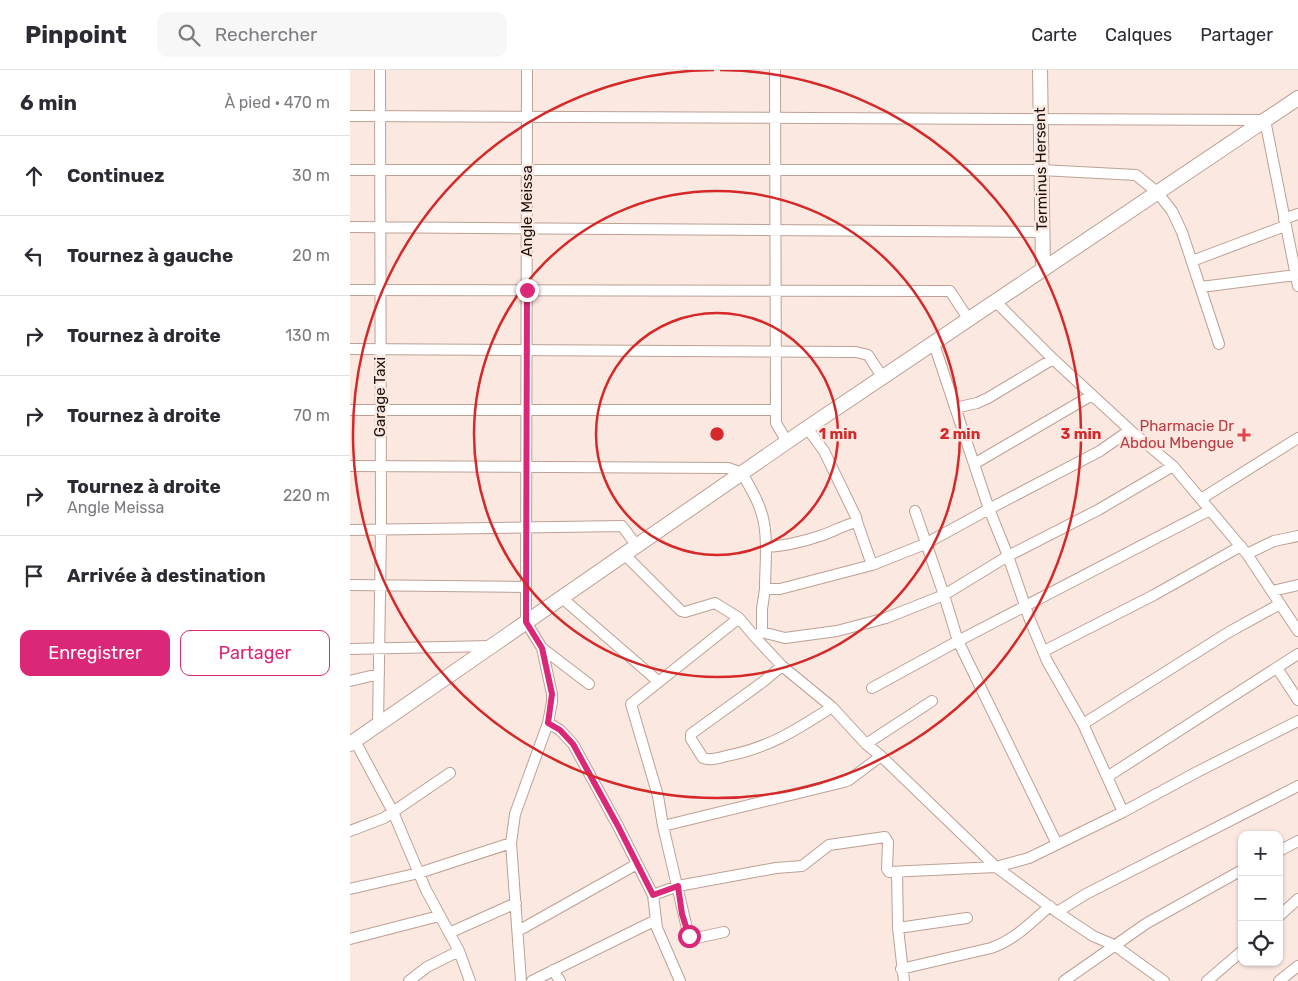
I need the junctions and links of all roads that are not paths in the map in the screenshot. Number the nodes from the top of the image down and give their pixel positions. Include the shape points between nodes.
1 (380, 70) edge
2 (527, 70) edge
3 (775, 70) edge
4 (1040, 70) edge
5 (1298, 98) edge
6 (350, 116) edge
7 (380, 116) junction
8 (527, 117) junction
9 (775, 118) junction
10 (1041, 119) junction
11 (1265, 120) junction
12 (350, 170) edge
13 (380, 170) junction
14 (527, 170) junction
15 (775, 170) junction
16 (1041, 170) junction
17 (1157, 192) junction
18 (1298, 214) edge
19 (1285, 222) junction
20 (350, 227) edge
21 (380, 227) junction
22 (527, 228) junction
23 (776, 230) junction
24 (1042, 232) junction
25 (1192, 261) junction
26 (1296, 262) edge
27 (1043, 269) junction
28 (1297, 281) edge
29 (1201, 286) junction
30 (350, 290) edge
31 (380, 290) junction
32 (527, 290) junction
33 (776, 291) junction
34 (996, 302) junction
35 (969, 320) junction
36 (934, 344) junction
37 (1219, 344) dead end
38 (350, 349) edge
39 (527, 349) junction
40 (380, 350) junction
41 (776, 352) junction
42 (1053, 359) junction
43 (883, 378) junction
44 (1092, 395) junction
45 (955, 408) junction
46 (350, 410) edge
47 (380, 410) junction
48 (527, 410) junction
49 (776, 410) junction
50 (807, 428) junction
51 (1130, 430) junction
52 (1298, 438) edge
53 (788, 442) junction
54 (974, 464) junction
55 (350, 466) edge
56 (380, 466) junction
57 (1173, 466) junction
58 (526, 467) junction
59 (742, 473) junction
60 (1201, 499) junction
61 (989, 509) junction
62 (1210, 510) junction
63 (915, 511) dead end
64 (857, 522) junction
65 (526, 527) junction
66 (381, 529) junction
67 (350, 530) edge
68 (1298, 536) edge
69 (925, 544) junction
70 (638, 546) junction
71 (766, 547) junction
72 (1244, 550) junction
73 (625, 554) junction
74 (1008, 556) junction
75 (872, 565) junction
76 (350, 585) edge
77 (1298, 585) edge
78 (380, 586) junction
79 (526, 587) junction
80 (765, 589) junction
81 (1272, 591) junction
82 (944, 595) junction
83 (562, 598) junction
84 (1280, 604) junction
85 (1025, 606) junction
86 (739, 618) junction
87 (526, 622) junction
88 (1298, 631) edge
89 (758, 634) junction
90 (958, 641) junction
91 (492, 646) junction
92 (542, 648) junction
93 (350, 649) edge
94 (380, 649) junction
95 (1044, 650) junction
96 (1298, 654) edge
97 (782, 666) junction
98 (1277, 668) junction
99 (379, 674) junction
100 (350, 681) edge
101 (659, 682) junction
102 (589, 684) dead end
103 (872, 688) dead end
104 (1298, 700) edge
105 (932, 702) dead end
106 (832, 707) junction
107 (1298, 722) edge
108 (548, 723) junction
109 (1083, 724) junction
110 (378, 725) junction
111 (352, 742) edge
112 (866, 744) junction
113 (880, 756) junction
114 (450, 773) dead end
115 (1107, 776) junction
116 (1298, 786) edge
117 (393, 812) junction
118 (1123, 812) junction
119 (663, 826) junction
120 (350, 831) edge
121 (1298, 841) edge
122 (511, 843) junction
123 (1057, 844) junction
124 (1283, 849) edge
125 (637, 864) junction
126 (996, 867) junction
127 (897, 872) junction
128 (1238, 872) edge
129 (419, 873) junction
130 (678, 886) junction
131 (350, 889) edge
132 (653, 895) junction
133 (1298, 898) edge
134 (516, 903) junction
135 (1053, 909) junction
136 (1283, 912) edge
137 (439, 916) junction
138 (967, 918) dead end
139 (656, 920) junction
140 (898, 928) junction
141 (518, 931) junction
142 (724, 932) dead end
143 (449, 934) junction
144 (350, 938) edge
145 (1114, 945) junction
146 (459, 951) junction
147 (1238, 954) edge
148 (1298, 966) edge
149 (554, 970) junction
150 (903, 976) edge
151 (1077, 977) edge
152 (678, 980) edge
153 (409, 981) edge
154 (470, 981) edge
155 (521, 981) edge
156 (532, 981) edge
157 (560, 981) edge
158 (892, 981) edge
159 (1064, 981) edge
160 (1164, 981) edge
161 (1207, 981) edge
162 (1279, 981) edge

1 - 7 street, Garage Taxi
2 - 8 street, Angle Meissa
3 - 9 street
4 - 10 street, Terminus Hersent
5 - 11 street
6 - 7 street
7 - 8 street
7 - 13 street, Garage Taxi
8 - 9 street
8 - 14 street, Angle Meissa
9 - 10 street
9 - 15 street
10 - 11 street
10 - 16 street, Terminus Hersent
11 - 17 street
11 - 19 street
12 - 13 street
13 - 14 street
13 - 21 street, Garage Taxi
14 - 15 street
14 - 22 street, Angle Meissa
15 - 16 street
15 - 23 street
16 - 17 street via 1136,175
16 - 24 street, Terminus Hersent
17 - 25 street via 1172,211
17 - 27 street
18 - 19 street
19 - 25 street
19 - 26 street
20 - 21 street
21 - 22 street
21 - 31 street, Garage Taxi
22 - 23 street
22 - 32 street, Angle Meissa
23 - 24 street
23 - 33 street
24 - 27 street, Terminus Hersent
25 - 29 street
26 - 28 street
27 - 34 street
28 - 29 street
29 - 37 street
30 - 31 street
31 - 32 street
31 - 40 street, Garage Taxi
32 - 33 street
32 - 39 street, Angle Meissa
33 - 35 street via 950,291
33 - 41 street
34 - 35 street
34 - 42 street
35 - 36 street
36 - 43 street
36 - 45 street
38 - 40 street
39 - 40 street
39 - 41 street
39 - 48 street, Angle Meissa
40 - 47 street, Garage Taxi
41 - 43 street via 856,352 868,355
41 - 49 street
42 - 44 street
42 - 45 street via 988,398
43 - 50 street
44 - 51 street
44 - 54 street
45 - 54 street
46 - 47 street
47 - 48 street
47 - 56 street, Garage Taxi
48 - 49 street
48 - 58 street, Angle Meissa
49 - 53 street via 776,423
50 - 53 street
50 - 64 street via 824,450
51 - 57 street
51 - 61 street via 1100,451
52 - 60 street
53 - 59 street
54 - 61 street
55 - 56 street
56 - 58 street
56 - 66 street, Garage Taxi
57 - 60 street
57 - 74 street via 1098,510
58 - 59 street via 728,468
58 - 65 street, Angle Meissa
59 - 70 street
59 - 71 street via 764,522
60 - 62 street
61 - 69 street
61 - 74 street
62 - 72 street
62 - 85 street
63 - 69 street
64 - 71 street via 792,545
64 - 75 street
65 - 66 street
65 - 70 street via 622,526
65 - 79 street, Angle Meissa
66 - 67 street
66 - 78 street, Garage Taxi
68 - 72 street
69 - 75 street
69 - 82 street
70 - 73 street
71 - 80 street
72 - 81 street
72 - 95 street
73 - 83 street
73 - 86 street via 681,611 715,603
74 - 82 street
74 - 85 street
75 - 80 street via 780,589
76 - 78 street
77 - 81 street
78 - 79 street
78 - 94 street, Garage Taxi
79 - 87 street, Angle Meissa
80 - 89 street
81 - 84 street
82 - 89 street via 886,618 837,631 785,638
82 - 90 street
83 - 87 street
83 - 101 street
84 - 88 street
84 - 109 street via 1229,632
85 - 90 street
85 - 95 street
86 - 89 street
86 - 101 street
87 - 91 street
87 - 92 street
89 - 97 street
90 - 103 street
90 - 123 street
91 - 94 street
91 - 110 street
92 - 102 street
92 - 108 street via 552,694
93 - 94 street
94 - 99 street, Garage Taxi
95 - 109 street
96 - 98 street
97 - 106 street
97 - 106 street via 692,732 691,739 703,758 741,753 771,743
98 - 104 street
98 - 115 street
99 - 100 street
99 - 110 street, Garage Taxi
101 - 119 street via 631,704
105 - 112 street
106 - 112 street
107 - 118 street
108 - 122 street via 516,814
108 - 125 street via 573,744
109 - 115 street
110 - 111 street
111 - 117 street
112 - 113 street
113 - 119 street via 844,782
113 - 126 street
114 - 117 street
115 - 118 street
116 - 135 street
117 - 120 street
117 - 129 street
118 - 123 street
119 - 130 street
121 - 124 street
122 - 129 street
122 - 134 street
123 - 126 street via 1029,858
125 - 132 street
125 - 141 street
126 - 127 street
126 - 135 street
127 - 130 street via 887,869 888,842 885,837 829,845 802,866
127 - 140 street
128 - 145 street
129 - 131 street
129 - 137 street
130 - 132 street
130 - 142 street via 689,936 692,939
132 - 139 street
133 - 136 street
134 - 141 street
134 - 143 street
135 - 145 street
135 - 150 street via 1003,944
137 - 143 street
137 - 144 street
138 - 140 street
139 - 149 street
139 - 152 street
140 - 150 street
141 - 155 street
143 - 146 street
145 - 151 street
145 - 160 street
146 - 153 street via 427,967
146 - 154 street
147 - 161 street
148 - 162 street
149 - 156 street
149 - 157 street
150 - 158 street
151 - 159 street

